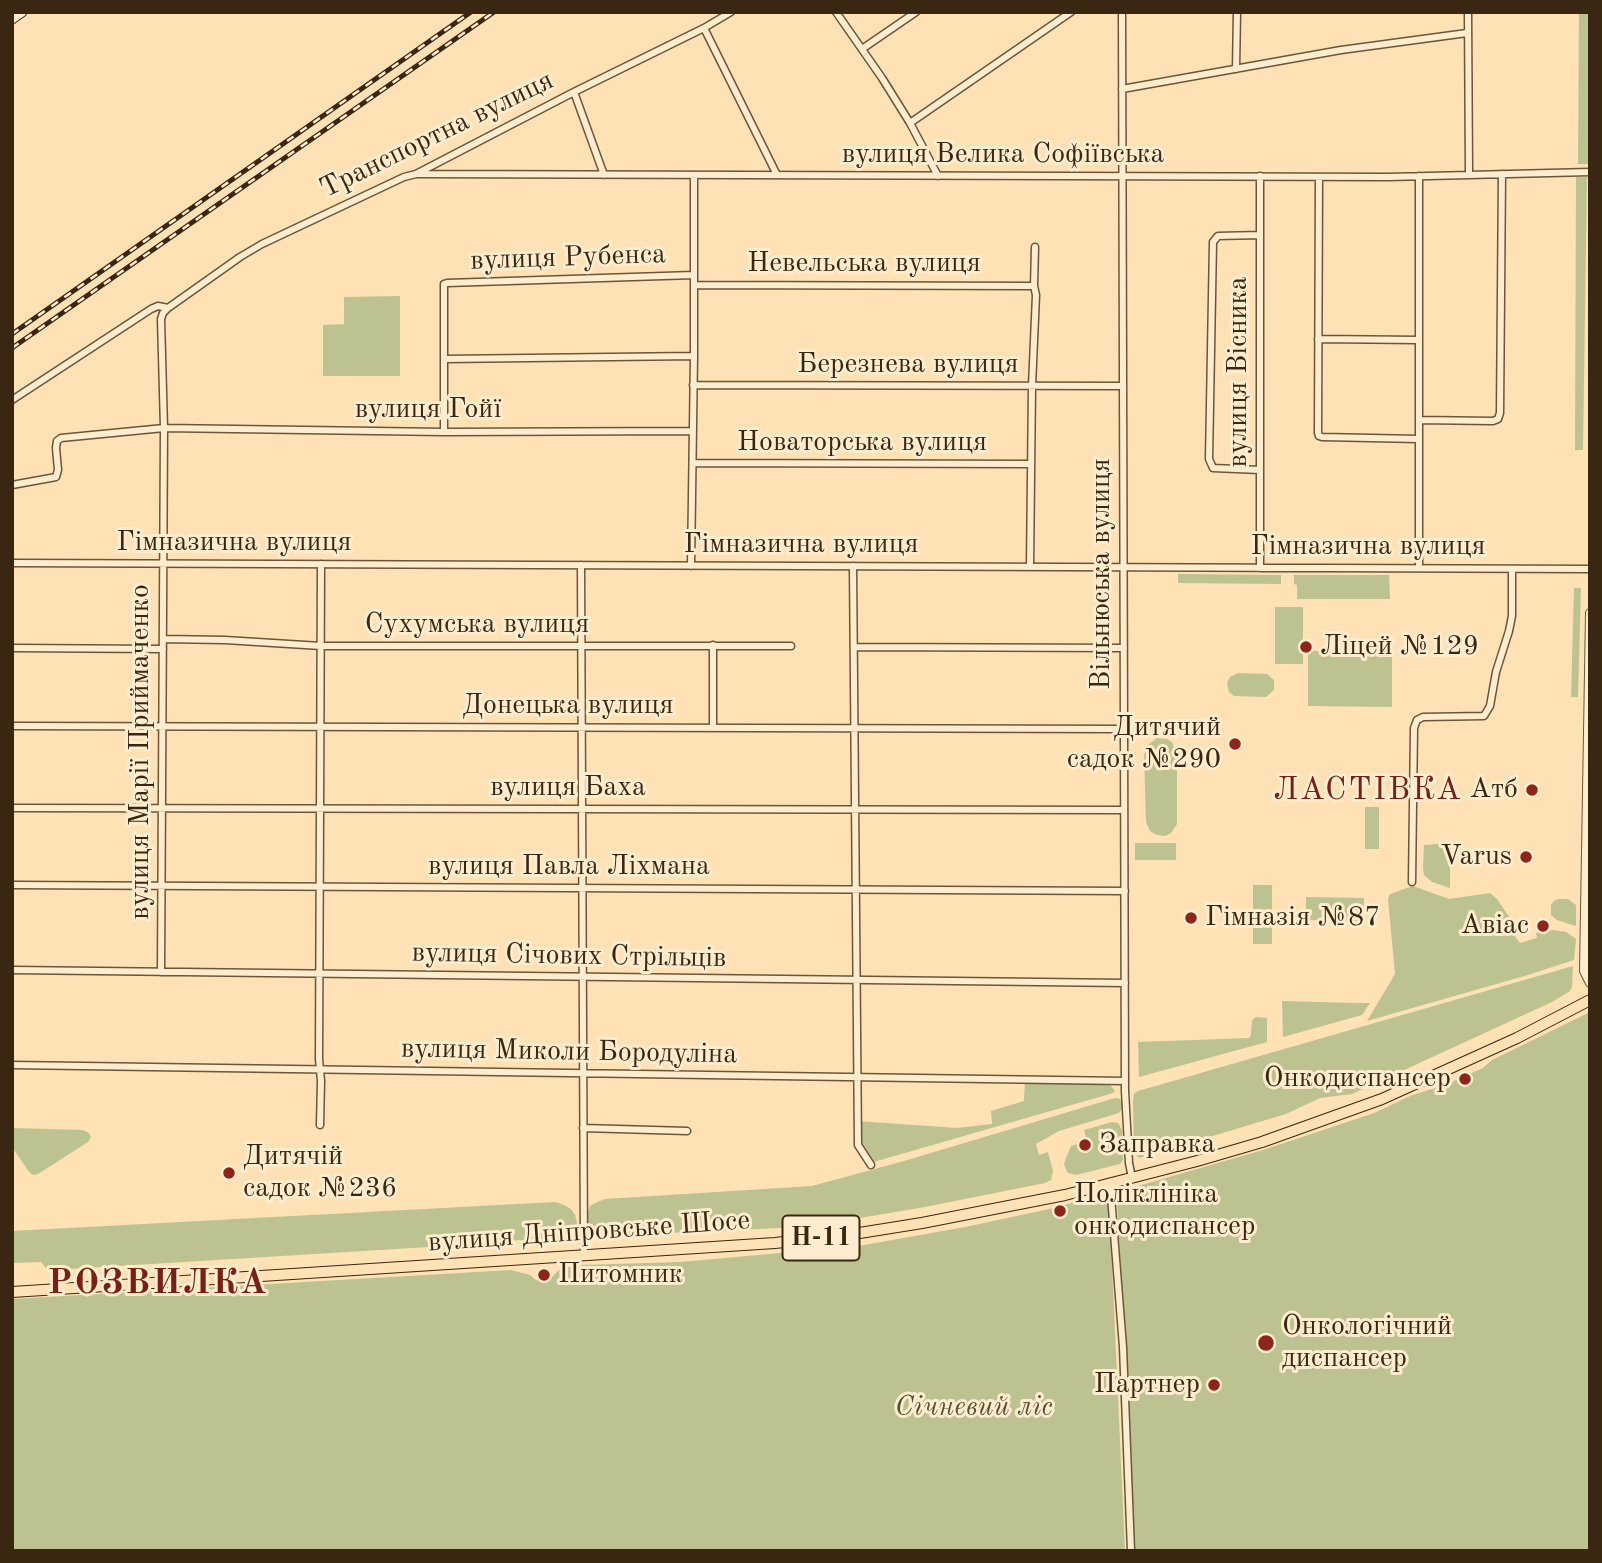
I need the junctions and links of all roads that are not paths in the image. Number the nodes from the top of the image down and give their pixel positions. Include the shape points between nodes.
1 (22, 12) edge
2 (731, 12) edge
3 (836, 12) edge
4 (916, 12) edge
5 (1071, 12) edge
6 (1122, 12) edge
7 (1237, 12) edge
8 (1468, 12) edge
9 (12, 19) edge
10 (704, 28) junction
11 (1467, 33) junction
12 (862, 50) junction
13 (1236, 69) junction
14 (1122, 89) junction
15 (574, 92) junction
16 (910, 123) junction
17 (1590, 173) edge
18 (416, 174) junction
19 (1469, 174) junction
20 (1502, 174) junction
21 (604, 175) junction
22 (694, 175) junction
23 (777, 175) junction
24 (938, 176) junction
25 (1122, 176) junction
26 (1260, 176) junction
27 (1419, 176) junction
28 (1319, 177) junction
29 (1260, 235) junction
30 (1035, 247) dead end
31 (694, 275) junction
32 (694, 285) junction
33 (1034, 286) junction
34 (169, 308) junction
35 (1318, 339) junction
36 (1419, 340) junction
37 (694, 356) junction
38 (445, 359) junction
39 (693, 385) junction
40 (1032, 386) junction
41 (1123, 386) junction
42 (12, 400) edge
43 (1419, 420) junction
44 (164, 428) junction
45 (693, 431) junction
46 (444, 432) junction
47 (1419, 439) junction
48 (693, 463) junction
49 (1031, 464) junction
50 (1260, 470) junction
51 (12, 485) edge
52 (12, 563) edge
53 (163, 564) junction
54 (321, 564) junction
55 (581, 565) junction
56 (691, 566) junction
57 (853, 566) junction
58 (1030, 567) junction
59 (1123, 567) junction
60 (1260, 568) junction
61 (1419, 568) junction
62 (1512, 569) junction
63 (1590, 569) edge
64 (1590, 613) edge
65 (163, 639) junction
66 (713, 645) junction
67 (321, 646) junction
68 (581, 646) junction
69 (792, 646) dead end
70 (854, 647) junction
71 (12, 648) edge
72 (1124, 648) junction
73 (163, 649) junction
74 (1589, 659) edge
75 (12, 726) edge
76 (162, 726) junction
77 (321, 726) junction
78 (582, 727) junction
79 (713, 728) junction
80 (854, 728) junction
81 (1124, 729) junction
82 (12, 808) edge
83 (162, 808) junction
84 (320, 808) junction
85 (582, 809) junction
86 (855, 810) junction
87 (1124, 810) junction
88 (1588, 852) edge
89 (1412, 882) dead end
90 (12, 886) edge
91 (162, 886) junction
92 (320, 887) junction
93 (582, 888) junction
94 (856, 890) junction
95 (1125, 891) junction
96 (12, 970) edge
97 (161, 972) junction
98 (320, 974) junction
99 (583, 977) junction
100 (856, 980) junction
101 (1125, 983) junction
102 (1590, 983) edge
103 (1590, 1000) edge
104 (12, 1065) edge
105 (319, 1069) junction
106 (583, 1073) junction
107 (857, 1077) junction
108 (1125, 1081) junction
109 (320, 1125) dead end
110 (583, 1128) junction
111 (687, 1131) dead end
112 (871, 1166) dead end
113 (1132, 1178) junction
114 (1110, 1183) junction
115 (584, 1256) junction
116 (12, 1292) edge
117 (1131, 1551) edge

1 - 9 main road
2 - 10 street, Транспортна вулиця
3 - 12 street
4 - 12 street
5 - 16 street
6 - 14 street, Вільнюська вулиця
7 - 13 street
8 - 11 street
10 - 15 street, Транспортна вулиця
10 - 23 street
11 - 13 street
11 - 19 street
12 - 16 street
13 - 14 street
14 - 25 street, Вільнюська вулиця
15 - 18 street, Транспортна вулиця
15 - 21 street
16 - 24 street
17 - 20 street, вулиця Велика Софіївська
18 - 21 street, вулиця Велика Софіївська
18 - 34 street, Транспортна вулиця via 262,244
19 - 20 street, вулиця Велика Софіївська
19 - 27 street, вулиця Велика Софіївська
20 - 43 street via 1498,419
21 - 22 street, вулиця Велика Софіївська
22 - 23 street, вулиця Велика Софіївська
22 - 31 street
23 - 24 street, вулиця Велика Софіївська
24 - 25 street, вулиця Велика Софіївська
25 - 26 street, вулиця Велика Софіївська
25 - 41 street, Вільнюська вулиця
26 - 28 street, вулиця Велика Софіївська
26 - 29 street, вулиця Вісника
27 - 28 street, вулиця Велика Софіївська
27 - 36 street
28 - 35 street
29 - 50 street, вулиця Вісника
29 - 50 street via 1218,236 1213,242 1209,459 1213,468
30 - 33 street
31 - 32 street
31 - 38 street, вулиця Рубенса via 444,284
32 - 33 street, Невельська вулиця
32 - 37 street
33 - 40 street
34 - 42 street, Транспортна вулиця via 151,309
34 - 44 street via 161,319
35 - 36 street
35 - 47 street via 1319,436
36 - 43 street
37 - 38 street
37 - 39 street
38 - 46 street
39 - 40 street, Березнева вулиця
39 - 45 street
40 - 41 street, Березнева вулиця
40 - 49 street
41 - 59 street, Вільнюська вулиця
43 - 47 street
44 - 46 street, вулиця Гойї
44 - 51 street via 61,438 56,448 56,477
44 - 53 street, вулиця Марії Приймаченко
45 - 46 street, вулиця Гойї
45 - 48 street
47 - 61 street
48 - 49 street, Новаторська вулиця
48 - 56 street
49 - 58 street
50 - 60 street, вулиця Вісника
52 - 53 street, Гімназична вулиця
53 - 54 street, Гімназична вулиця
53 - 65 street, вулиця Марії Приймаченко
54 - 55 street, Гімназична вулиця
54 - 67 street
55 - 56 street, Гімназична вулиця
55 - 68 street
56 - 57 street, Гімназична вулиця
57 - 58 street, Гімназична вулиця
57 - 70 street
58 - 59 street, Гімназична вулиця
59 - 60 street, Гімназична вулиця
59 - 72 street, Вільнюська вулиця
60 - 61 street, Гімназична вулиця
61 - 62 street, Гімназична вулиця
62 - 63 street, Гімназична вулиця
62 - 89 street via 1512,616 1484,716 1423,717 1414,727
64 - 74 street
65 - 67 street, Сухумська вулиця
65 - 73 street, вулиця Марії Приймаченко
66 - 68 street, Сухумська вулиця
66 - 69 street, Сухумська вулиця
66 - 79 street
67 - 68 street, Сухумська вулиця
67 - 77 street
68 - 78 street
70 - 72 street
70 - 80 street
71 - 73 street
72 - 81 street, Вільнюська вулиця
73 - 76 street, вулиця Марії Приймаченко
74 - 88 street
75 - 76 street, Донецька вулиця
76 - 77 street, Донецька вулиця
76 - 83 street, вулиця Марії Приймаченко
77 - 78 street, Донецька вулиця
77 - 84 street
78 - 79 street, Донецька вулиця
78 - 85 street
79 - 80 street, Донецька вулиця
80 - 81 street, Донецька вулиця
80 - 86 street
81 - 87 street, Вільнюська вулиця
82 - 83 street, вулиця Баха
83 - 84 street, вулиця Баха
83 - 91 street, вулиця Марії Приймаченко
84 - 85 street, вулиця Баха
84 - 92 street
85 - 86 street, вулиця Баха
85 - 93 street
86 - 87 street, вулиця Баха
86 - 94 street
87 - 95 street, Вільнюська вулиця
88 - 102 street via 1584,971
90 - 91 street, вулиця Павла Ліхмана
91 - 92 street, вулиця Павла Ліхмана
91 - 97 street, вулиця Марії Приймаченко
92 - 93 street, вулиця Павла Ліхмана
92 - 98 street
93 - 94 street, вулиця Павла Ліхмана
93 - 99 street
94 - 95 street, вулиця Павла Ліхмана
94 - 100 street
95 - 101 street, Вільнюська вулиця
96 - 97 street, вулиця Січових Стрільців
97 - 98 street, вулиця Січових Стрільців
98 - 99 street, вулиця Січових Стрільців
98 - 105 street
99 - 100 street, вулиця Січових Стрільців
99 - 106 street
100 - 101 street, вулиця Січових Стрільців
100 - 107 street
101 - 108 street, Вільнюська вулиця
103 - 113 main road, вулиця Дніпровське Шосе / Н-11 via 1369,1104 1262,1142
104 - 105 street, вулиця Миколи Бородуліна
105 - 106 street, вулиця Миколи Бородуліна
105 - 109 street
106 - 107 street, вулиця Миколи Бородуліна
106 - 110 street
107 - 108 street, вулиця Миколи Бородуліна
107 - 112 street via 858,1145
108 - 113 street, Вільнюська вулиця
110 - 111 street
110 - 115 street
113 - 114 main road, вулиця Дніпровське Шосе / Н-11
114 - 115 main road, вулиця Дніпровське Шосе / Н-11 via 847,1235
114 - 117 street via 1123,1348
115 - 116 main road, вулиця Дніпровське Шосе / Н-11

